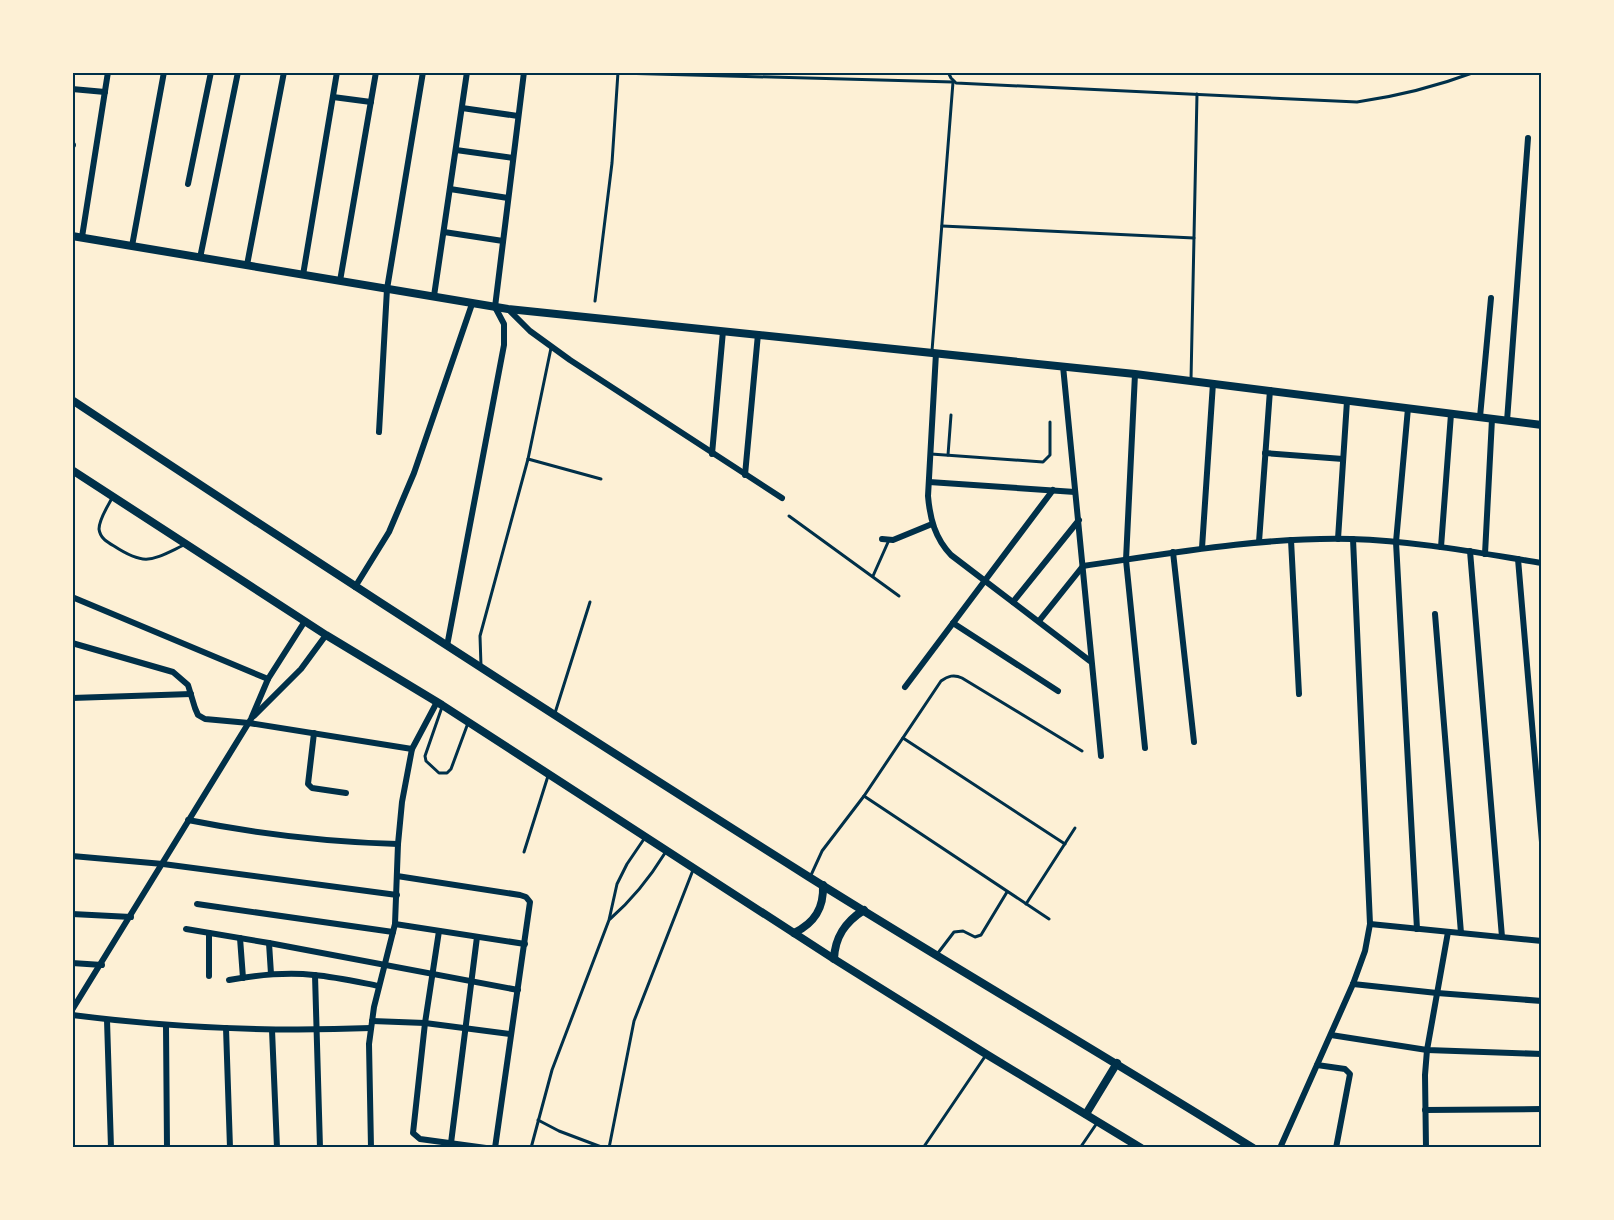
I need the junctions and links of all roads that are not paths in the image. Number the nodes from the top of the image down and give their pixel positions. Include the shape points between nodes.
1 (108, 72) edge
2 (164, 72) edge
3 (212, 72) edge
4 (238, 72) edge
5 (284, 72) edge
6 (337, 72) edge
7 (376, 72) edge
8 (423, 72) edge
9 (467, 72) edge
10 (516, 72) edge
11 (524, 72) edge
12 (618, 72) edge
13 (948, 72) edge
14 (1475, 72) edge
15 (953, 82) junction
16 (72, 89) edge
17 (105, 92) junction
18 (1197, 94) junction
19 (333, 97) junction
20 (371, 102) junction
21 (462, 108) junction
22 (518, 116) junction
23 (1528, 138) dead end
24 (456, 150) junction
25 (513, 158) junction
26 (188, 184) dead end
27 (450, 189) junction
28 (508, 198) junction
29 (942, 226) junction
30 (444, 232) junction
31 (72, 236) edge
32 (82, 237) junction
33 (1194, 238) junction
34 (503, 241) junction
35 (132, 246) junction
36 (200, 258) junction
37 (246, 265) junction
38 (303, 274) junction
39 (340, 281) junction
40 (387, 289) junction
41 (434, 296) junction
42 (1491, 298) dead end
43 (595, 301) dead end
44 (472, 304) junction
45 (495, 307) junction
46 (508, 309) junction
47 (723, 331) junction
48 (758, 334) junction
49 (552, 346) junction
50 (934, 353) junction
51 (1063, 366) junction
52 (1135, 374) junction
53 (1191, 380) junction
54 (1214, 383) junction
55 (1270, 390) junction
56 (72, 400) edge
57 (1347, 401) junction
58 (1408, 408) junction
59 (1451, 414) junction
60 (951, 415) dead end
61 (1480, 417) junction
62 (1492, 419) junction
63 (1507, 421) junction
64 (1050, 422) dead end
65 (1542, 425) edge
66 (379, 432) dead end
67 (1265, 453) junction
68 (712, 454) junction
69 (931, 454) junction
70 (948, 455) junction
71 (528, 459) junction
72 (1343, 459) junction
73 (72, 470) edge
74 (745, 475) junction
75 (601, 479) dead end
76 (929, 482) junction
77 (1053, 490) junction
78 (1075, 492) junction
79 (113, 496) junction
80 (782, 498) dead end
81 (789, 516) dead end
82 (1079, 519) junction
83 (932, 524) junction
84 (1338, 539) junction
85 (1353, 539) junction
86 (886, 540) joint
87 (1292, 540) junction
88 (1259, 542) junction
89 (1396, 542) junction
90 (186, 544) junction
91 (1441, 547) junction
92 (1202, 548) junction
93 (1470, 551) junction
94 (1173, 552) junction
95 (1485, 554) junction
96 (1518, 559) junction
97 (1126, 560) junction
98 (1542, 563) edge
99 (1083, 566) junction
100 (873, 576) junction
101 (985, 581) junction
102 (355, 587) junction
103 (899, 596) dead end
104 (72, 597) edge
105 (590, 602) dead end
106 (1013, 602) junction
107 (1435, 614) dead end
108 (305, 621) junction
109 (1039, 621) junction
110 (953, 623) junction
111 (326, 635) junction
112 (72, 643) edge
113 (447, 646) junction
114 (1090, 661) junction
115 (481, 668) junction
116 (268, 680) junction
117 (905, 687) dead end
118 (1058, 691) dead end
119 (191, 694) junction
120 (1299, 694) dead end
121 (72, 698) edge
122 (440, 704) junction
123 (555, 714) junction
124 (250, 721) junction
125 (468, 722) junction
126 (314, 734) junction
127 (903, 738) junction
128 (1194, 742) dead end
129 (1145, 748) dead end
130 (412, 749) junction
131 (1082, 751) dead end
132 (1101, 756) dead end
133 (548, 774) junction
134 (346, 793) dead end
135 (864, 796) junction
136 (188, 820) junction
137 (1075, 828) dead end
138 (645, 837) junction
139 (1542, 842) edge
140 (398, 844) junction
141 (1065, 844) junction
142 (666, 851) junction
143 (524, 852) dead end
144 (72, 856) edge
145 (163, 864) junction
146 (694, 868) junction
147 (397, 876) junction
148 (810, 877) junction
149 (823, 885) junction
150 (1007, 891) junction
151 (397, 895) junction
152 (197, 904) dead end
153 (1026, 904) junction
154 (864, 910) junction
155 (72, 914) edge
156 (131, 917) junction
157 (1049, 919) dead end
158 (609, 920) junction
159 (395, 924) junction
160 (1370, 924) junction
161 (186, 929) dead end
162 (1417, 929) junction
163 (439, 931) junction
164 (393, 932) junction
165 (1448, 932) junction
166 (209, 933) junction
167 (794, 933) junction
168 (1461, 933) junction
169 (477, 937) junction
170 (1502, 937) junction
171 (240, 938) junction
172 (1542, 941) edge
173 (269, 943) junction
174 (525, 944) junction
175 (938, 955) junction
176 (834, 959) junction
177 (72, 963) edge
178 (102, 965) junction
179 (384, 965) junction
180 (271, 974) junction
181 (433, 974) junction
182 (315, 975) junction
183 (209, 976) dead end
184 (243, 978) junction
185 (229, 980) dead end
186 (471, 981) junction
187 (1353, 984) junction
188 (379, 986) junction
189 (518, 990) junction
190 (1437, 993) junction
191 (1542, 1001) edge
192 (72, 1010) edge
193 (72, 1015) edge
194 (107, 1020) junction
195 (425, 1023) junction
196 (371, 1024) junction
197 (166, 1026) junction
198 (466, 1027) junction
199 (226, 1028) junction
200 (272, 1030) junction
201 (318, 1030) junction
202 (510, 1034) junction
203 (1330, 1035) junction
204 (1427, 1050) junction
205 (986, 1054) junction
206 (1542, 1054) edge
207 (1117, 1063) junction
208 (1317, 1065) junction
209 (1542, 1109) edge
210 (1425, 1110) junction
211 (1086, 1114) junction
212 (538, 1120) junction
213 (1098, 1122) junction
214 (451, 1143) junction
215 (111, 1148) edge
216 (167, 1148) edge
217 (230, 1148) edge
218 (277, 1148) edge
219 (320, 1148) edge
220 (371, 1148) edge
221 (486, 1148) edge
222 (495, 1148) edge
223 (531, 1148) edge
224 (607, 1148) edge
225 (923, 1148) edge
226 (1080, 1148) edge
227 (1142, 1148) edge
228 (1253, 1148) edge
229 (1280, 1148) edge
230 (1336, 1148) edge
231 (1426, 1148) edge
232 (1530, 1148) edge
233 (1542, 1148) edge

1 - 17 street
2 - 35 street
3 - 26 street
4 - 36 street
5 - 37 street
6 - 19 street
7 - 20 street
8 - 40 street
9 - 21 street
10 - 11 street
11 - 22 street
12 - 15 lane
12 - 43 lane via 612,163
13 - 15 lane
14 - 18 lane via 1404,95 1357,102
15 - 18 lane
15 - 29 lane
16 - 17 street
17 - 32 street
18 - 33 lane
19 - 20 street
19 - 38 street
20 - 39 street
21 - 22 street
21 - 24 street
22 - 25 street
23 - 63 street
24 - 25 street
24 - 27 street
25 - 28 street
27 - 28 street
27 - 30 street
28 - 34 street
29 - 33 lane
29 - 50 lane
30 - 34 street
30 - 41 street
31 - 32 street
32 - 35 street
33 - 53 lane
34 - 45 street
35 - 36 street
36 - 37 street
37 - 38 street
38 - 39 street
39 - 40 street
40 - 41 street
40 - 66 street
41 - 44 street
42 - 61 street
44 - 45 street
44 - 102 street via 414,473 389,532
45 - 46 street
45 - 113 street via 504,324 504,345
46 - 47 street
46 - 49 street
47 - 48 street
47 - 68 street
48 - 50 street
48 - 74 street
49 - 68 street
49 - 71 lane
50 - 51 street
50 - 69 street
51 - 52 street
51 - 78 street
52 - 53 street
52 - 97 street
53 - 54 street
54 - 55 street
54 - 92 street
55 - 57 street
55 - 67 street
56 - 102 main road
57 - 58 street
57 - 72 street
58 - 59 street
58 - 89 street
59 - 61 street
59 - 91 street
60 - 70 lane
61 - 62 street
62 - 63 street
62 - 95 street
63 - 65 street
64 - 70 lane via 1050,455 1043,462
67 - 72 street
67 - 88 street
68 - 74 street
69 - 70 lane
69 - 76 street
71 - 75 lane
71 - 115 lane via 480,636
72 - 84 street
73 - 79 main road
74 - 80 street
76 - 77 street
76 - 83 street
77 - 78 street
77 - 101 street
78 - 82 street
79 - 90 main road
79 - 90 lane via 99,530 114,547 132,558 148,560
81 - 100 lane
82 - 99 street
82 - 106 street
83 - 86 street
83 - 101 street via 943,546
84 - 85 street
84 - 87 street
85 - 89 street
85 - 160 street
86 - 100 lane
87 - 88 street
87 - 120 street
88 - 92 street
89 - 91 street
89 - 162 street
90 - 108 main road
91 - 93 street
92 - 94 street
93 - 95 street
93 - 170 street
94 - 97 street
94 - 128 street
95 - 96 street
96 - 98 street
96 - 139 street
97 - 99 street
97 - 129 street
99 - 109 street
99 - 114 street
100 - 103 lane
101 - 106 street
101 - 110 street
102 - 113 main road
104 - 116 street
105 - 123 lane
106 - 109 street
107 - 168 street
108 - 111 main road
108 - 116 street
109 - 114 street
110 - 117 street
110 - 118 street
111 - 122 main road
111 - 124 street via 301,669
112 - 119 street via 173,672 188,685
113 - 115 main road
114 - 132 street
115 - 123 main road
116 - 124 street
119 - 121 street
119 - 124 street via 198,715 205,719
122 - 125 main road
122 - 125 lane via 424,756 439,773 451,769
122 - 130 street
123 - 148 main road
124 - 126 street
124 - 136 street
125 - 133 main road
126 - 130 street
126 - 134 street via 308,784
127 - 131 lane via 941,681 957,676
127 - 135 lane
127 - 141 lane
130 - 140 street
133 - 138 main road
133 - 143 lane
135 - 148 lane via 822,851
135 - 150 lane
136 - 140 street via 294,838
136 - 145 street
137 - 141 lane
138 - 142 main road
138 - 158 lane via 617,884
140 - 147 street
141 - 153 lane
142 - 146 main road
142 - 158 lane via 649,880
144 - 145 street
145 - 151 street
145 - 156 street
146 - 167 main road
146 - 224 lane via 634,1021
147 - 151 street
147 - 174 street via 526,897 530,908
148 - 149 main road
149 - 154 main road
149 - 167 main road via 820,909 814,920
150 - 153 lane
150 - 175 lane via 981,934 975,937 963,931 954,932
151 - 159 street
152 - 164 street
153 - 157 lane
154 - 175 main road
154 - 176 main road via 845,925
155 - 156 street
156 - 178 street
158 - 212 lane via 552,1070
159 - 163 street
159 - 164 street
160 - 162 street
160 - 187 street
161 - 166 street
162 - 165 street
163 - 169 street
163 - 181 street
164 - 179 street
165 - 168 street
165 - 190 street
166 - 171 street
166 - 183 street
167 - 176 main road
168 - 170 street
169 - 174 street
169 - 186 street
170 - 172 street
171 - 173 street
171 - 184 street
173 - 179 street
173 - 180 street
174 - 189 street
175 - 207 main road
176 - 205 main road
177 - 178 street
178 - 192 street
179 - 181 street
179 - 188 street
180 - 182 street
180 - 184 street
181 - 186 street
181 - 195 street
182 - 188 street
182 - 201 street
184 - 185 street
186 - 189 street
186 - 198 street
187 - 190 street
187 - 203 street
188 - 196 street
189 - 202 street
190 - 191 street
190 - 204 street
193 - 194 street
194 - 197 street
194 - 215 street
195 - 196 street
195 - 198 street
195 - 214 street via 413,1133 420,1139
196 - 201 street
196 - 220 street
197 - 199 street
197 - 216 street
198 - 202 street
198 - 214 street
199 - 200 street
199 - 217 street
200 - 201 street
200 - 218 street
201 - 219 street
202 - 222 street
203 - 204 street
203 - 208 street
204 - 206 street
204 - 210 street
205 - 211 main road
205 - 225 lane
207 - 211 main road
207 - 228 main road
208 - 229 street
208 - 230 street via 1345,1069 1350,1074
209 - 210 street
210 - 231 street
211 - 213 main road
212 - 223 lane
212 - 224 lane
213 - 226 lane
213 - 227 main road
214 - 221 street
232 - 233 street

